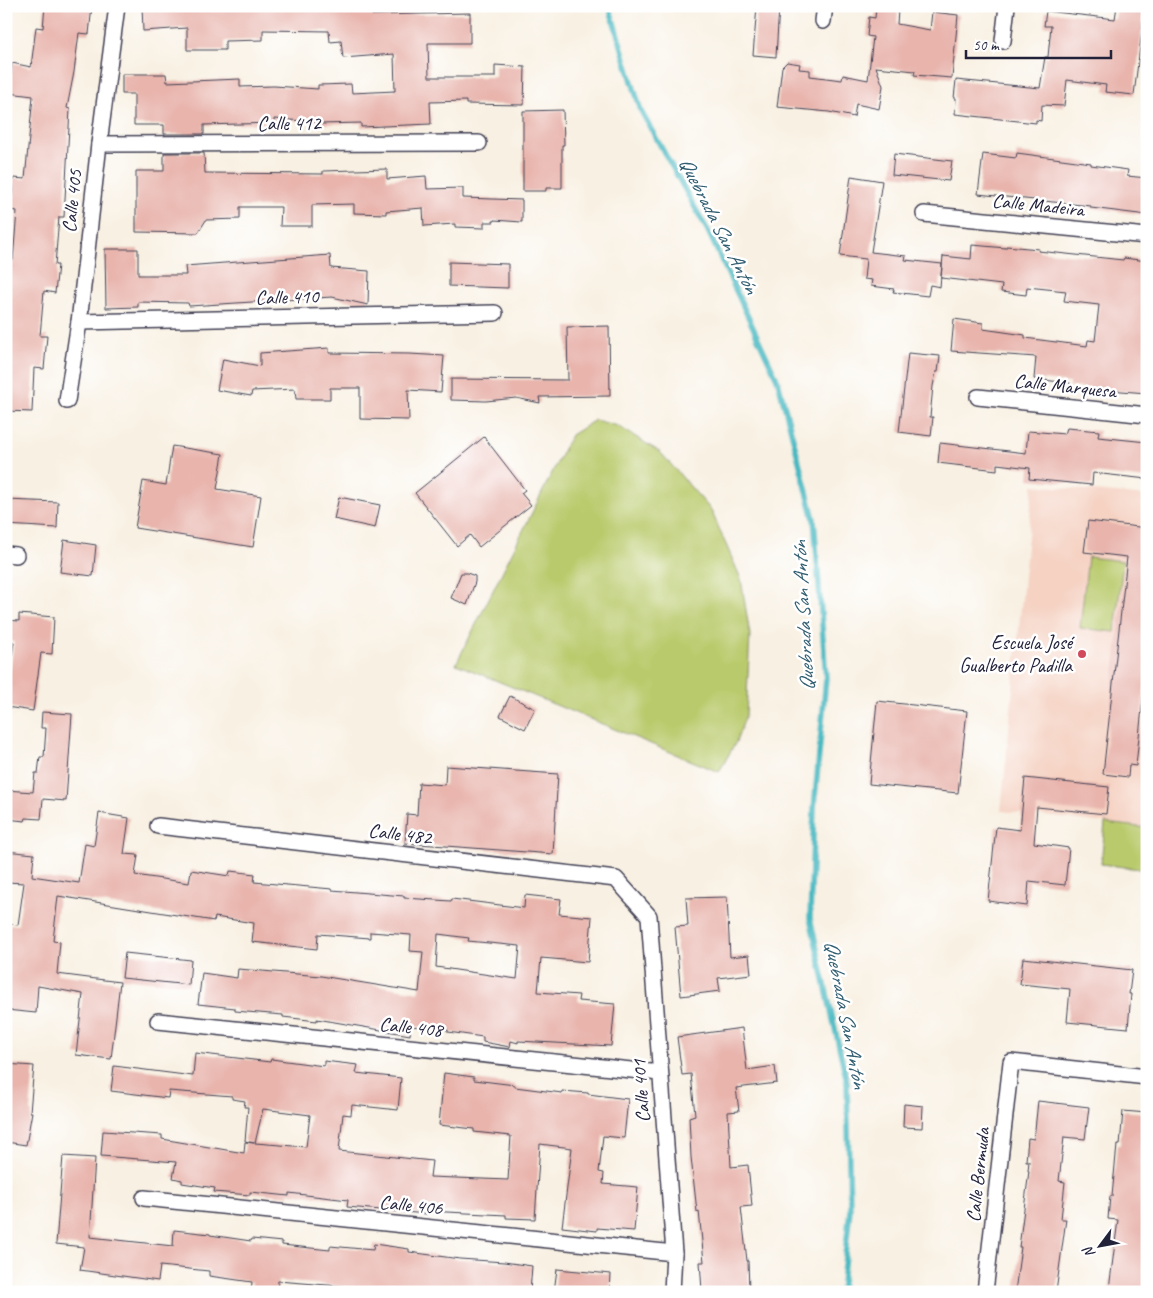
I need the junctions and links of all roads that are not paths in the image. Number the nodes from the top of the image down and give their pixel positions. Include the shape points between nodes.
1 (117, 6) edge
2 (1006, 6) edge
3 (1003, 41) dead end
4 (479, 143) dead end
5 (99, 144) junction
6 (924, 214) dead end
7 (1147, 236) edge
8 (495, 313) dead end
9 (79, 322) junction
10 (978, 397) dead end
11 (67, 401) dead end
12 (1147, 415) edge
13 (158, 826) dead end
14 (630, 894) joint
15 (158, 1022) dead end
16 (660, 1073) junction
17 (1147, 1077) edge
18 (144, 1198) dead end
19 (674, 1253) junction
20 (672, 1292) edge
21 (985, 1292) edge

1 - 5 street, Calle 405
2 - 3 street
4 - 5 street, Calle 412
5 - 9 street, Calle 405
6 - 7 street, Calle Madeira
8 - 9 street, Calle 410
9 - 11 street, Calle 405
10 - 12 street, Calle Marquesa
13 - 14 street, Calle 482 via 616,879
14 - 16 street, Calle 401 via 648,916
15 - 16 street, Calle 408
16 - 19 street, Calle 401
17 - 21 street, Calle Bermuda via 1011,1062
18 - 19 street, Calle 406
19 - 20 street, Calle 401

